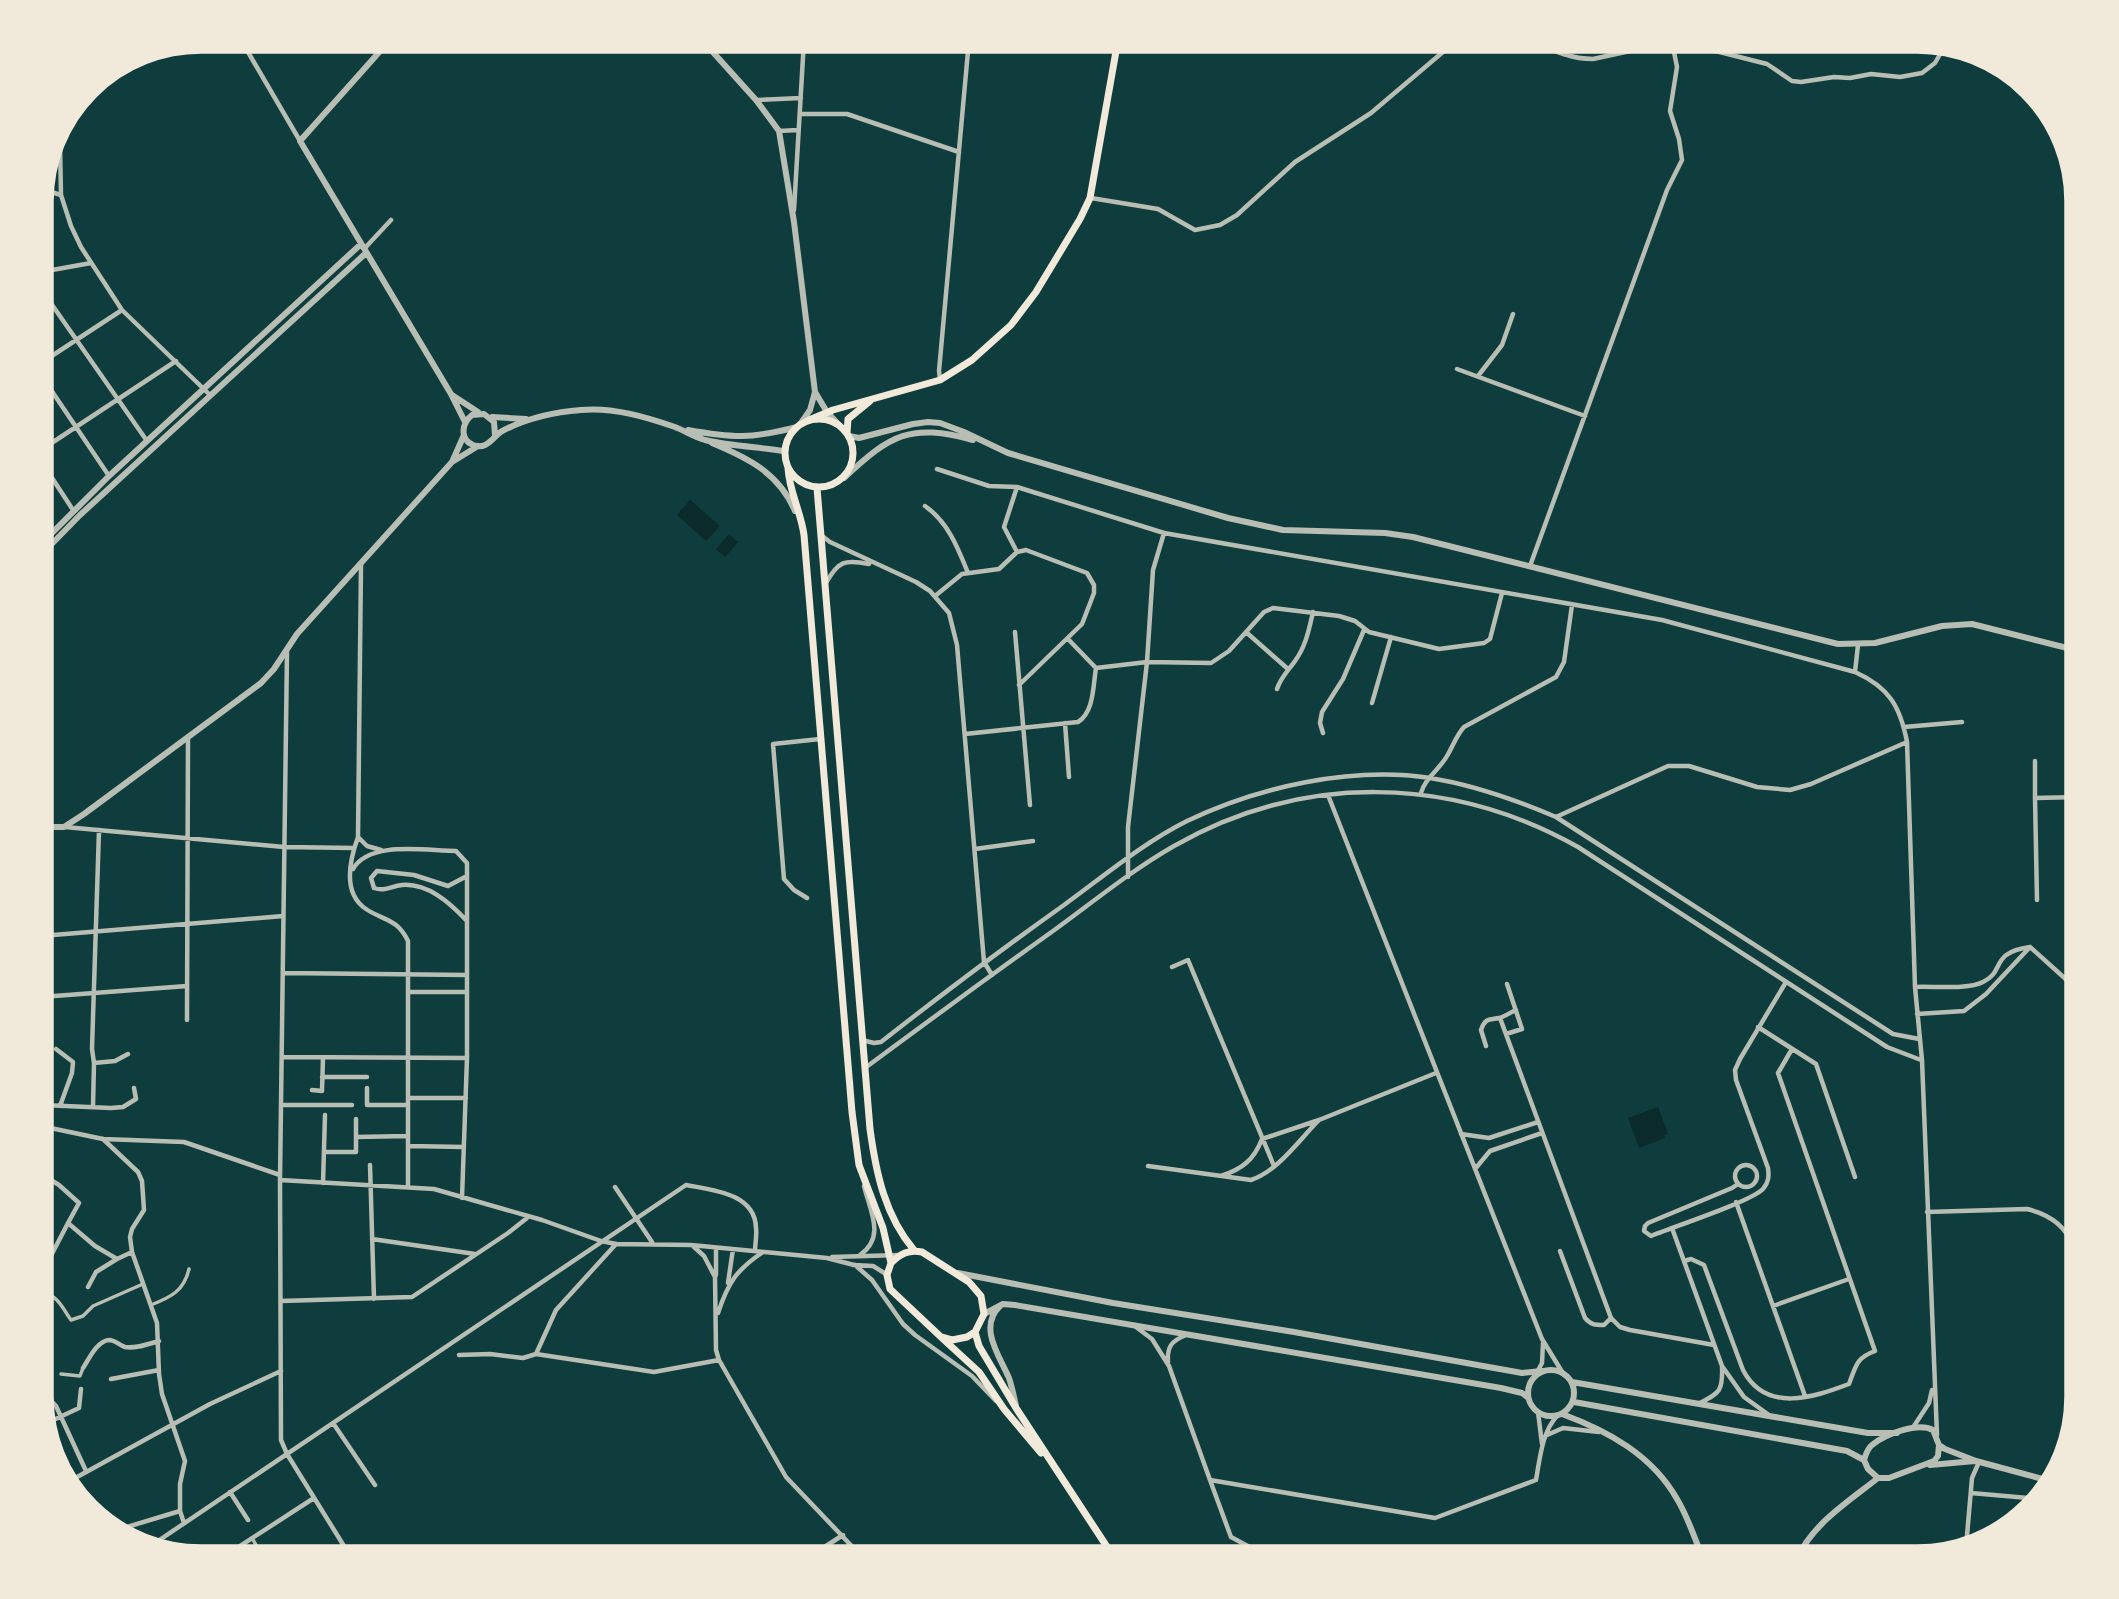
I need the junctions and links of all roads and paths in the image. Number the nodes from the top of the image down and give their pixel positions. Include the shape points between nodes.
1 (249, 53) edge
2 (378, 53) edge
3 (714, 53) edge
4 (803, 53) edge
5 (968, 53) edge
6 (1116, 53) edge
7 (1442, 53) edge
8 (1560, 53) edge
9 (1613, 53) edge
10 (1674, 53) edge
11 (1724, 53) edge
12 (1939, 55) edge
13 (801, 98) junction
14 (756, 100) junction
15 (800, 114) junction
16 (798, 130) junction
17 (779, 131) junction
18 (300, 141) junction
19 (960, 152) junction
20 (60, 156) edge
21 (53, 193) edge
22 (61, 195) junction
23 (1090, 198) junction
24 (391, 220) dead end
25 (794, 222) junction
26 (364, 249) junction
27 (91, 263) junction
28 (53, 270) edge
29 (53, 306) edge
30 (122, 310) junction
31 (1513, 314) dead end
32 (76, 340) junction
33 (53, 355) edge
34 (176, 361) junction
35 (1457, 369) dead end
36 (1478, 376) junction
37 (940, 380) junction
38 (204, 389) junction
39 (815, 392) junction
40 (53, 393) edge
41 (451, 394) junction
42 (211, 396) junction
43 (876, 397) junction
44 (117, 400) junction
45 (827, 412) junction
46 (481, 413) junction
47 (1585, 416) junction
48 (490, 417) junction
49 (532, 419) junction
50 (465, 422) junction
51 (802, 424) junction
52 (76, 427) junction
53 (675, 427) junction
54 (841, 427) junction
55 (464, 435) junction
56 (495, 435) junction
57 (848, 435) junction
58 (704, 440) junction
59 (53, 442) edge
60 (148, 442) junction
61 (981, 442) junction
62 (478, 446) junction
63 (784, 450) junction
64 (452, 462) junction
65 (788, 468) junction
66 (937, 470) dead end
67 (109, 476) junction
68 (844, 478) junction
69 (53, 479) edge
70 (1017, 487) junction
71 (817, 488) junction
72 (925, 506) dead end
73 (74, 510) junction
74 (53, 532) edge
75 (1164, 533) junction
76 (820, 534) junction
77 (804, 535) junction
78 (53, 542) edge
79 (1017, 552) junction
80 (361, 564) junction
81 (877, 565) junction
82 (1530, 566) junction
83 (968, 573) junction
84 (824, 588) junction
85 (1502, 593) junction
86 (935, 596) junction
87 (1572, 605) junction
88 (1314, 612) junction
89 (1364, 630) junction
90 (1014, 632) dead end
91 (1246, 632) junction
92 (1391, 637) junction
93 (1068, 639) junction
94 (1858, 645) junction
95 (2066, 648) edge
96 (287, 651) junction
97 (1147, 662) junction
98 (1096, 668) junction
99 (1288, 668) junction
100 (1855, 671) junction
101 (1020, 685) junction
102 (1277, 689) dead end
103 (1371, 703) dead end
104 (1962, 722) dead end
105 (1065, 723) junction
106 (1024, 727) junction
107 (1904, 727) junction
108 (1323, 733) dead end
109 (965, 734) junction
110 (187, 737) junction
111 (821, 738) junction
112 (1907, 742) junction
113 (2035, 761) dead end
114 (1069, 777) dead end
115 (1421, 778) junction
116 (1429, 778) junction
117 (1423, 787) junction
118 (1421, 793) junction
119 (1328, 796) junction
120 (2066, 797) edge
121 (2035, 798) junction
122 (1030, 805) dead end
123 (1556, 817) junction
124 (53, 827) edge
125 (64, 827) junction
126 (99, 830) junction
127 (358, 837) junction
128 (187, 838) junction
129 (1033, 841) dead end
130 (284, 847) junction
131 (354, 848) junction
132 (975, 849) junction
133 (382, 850) junction
134 (1126, 860) junction
135 (349, 875) junction
136 (467, 876) junction
137 (1128, 877) junction
138 (807, 898) dead end
139 (2037, 900) dead end
140 (284, 916) junction
141 (467, 921) junction
142 (187, 924) junction
143 (95, 932) junction
144 (53, 935) edge
145 (2030, 947) junction
146 (984, 962) junction
147 (1172, 967) dead end
148 (283, 973) junction
149 (467, 975) junction
150 (992, 975) junction
151 (408, 976) junction
152 (2066, 979) edge
153 (1786, 982) junction
154 (1507, 984) dead end
155 (187, 986) junction
156 (1915, 987) junction
157 (408, 992) junction
158 (467, 992) junction
159 (93, 993) junction
160 (53, 996) edge
161 (1516, 1010) junction
162 (1917, 1014) junction
163 (1500, 1018) junction
164 (187, 1020) dead end
165 (1758, 1027) junction
166 (1506, 1034) junction
167 (1919, 1039) junction
168 (862, 1040) junction
169 (1486, 1046) dead end
170 (56, 1049) dead end
171 (1792, 1049) junction
172 (128, 1055) dead end
173 (282, 1057) junction
174 (323, 1058) junction
175 (467, 1058) junction
176 (407, 1059) junction
177 (1922, 1060) junction
178 (94, 1063) junction
179 (864, 1069) junction
180 (1436, 1073) junction
181 (322, 1077) junction
182 (367, 1077) dead end
183 (134, 1088) dead end
184 (367, 1088) dead end
185 (312, 1090) dead end
186 (408, 1098) junction
187 (466, 1098) junction
188 (281, 1105) junction
189 (352, 1105) dead end
190 (408, 1105) junction
191 (53, 1106) edge
192 (60, 1106) junction
193 (93, 1107) junction
194 (325, 1115) dead end
195 (356, 1119) dead end
196 (1319, 1119) junction
197 (1538, 1122) junction
198 (53, 1129) edge
199 (1517, 1129) junction
200 (1542, 1133) junction
201 (1460, 1134) junction
202 (408, 1136) junction
203 (356, 1137) junction
204 (103, 1139) junction
205 (1262, 1139) junction
206 (1520, 1139) junction
207 (408, 1146) junction
208 (464, 1147) junction
209 (324, 1152) junction
210 (370, 1165) dead end
211 (859, 1165) junction
212 (1148, 1166) dead end
213 (1274, 1166) junction
214 (1475, 1170) junction
215 (1221, 1176) junction
216 (1855, 1177) dead end
217 (280, 1178) junction
218 (53, 1181) edge
219 (323, 1183) junction
220 (1738, 1184) junction
221 (370, 1185) junction
222 (408, 1187) junction
223 (615, 1187) dead end
224 (462, 1198) junction
225 (1736, 1202) junction
226 (1927, 1212) junction
227 (528, 1217) junction
228 (636, 1218) junction
229 (68, 1223) junction
230 (1672, 1228) junction
231 (2066, 1236) edge
232 (372, 1239) junction
233 (601, 1241) junction
234 (653, 1243) junction
235 (616, 1244) junction
236 (691, 1245) junction
237 (716, 1248) junction
238 (733, 1249) junction
239 (914, 1250) junction
240 (755, 1251) junction
241 (1560, 1251) dead end
242 (53, 1252) edge
243 (132, 1252) junction
244 (763, 1252) junction
245 (476, 1254) junction
246 (860, 1255) junction
247 (827, 1258) junction
248 (117, 1259) junction
249 (890, 1259) junction
250 (1684, 1261) junction
251 (854, 1265) junction
252 (189, 1269) dead end
253 (950, 1271) junction
254 (887, 1275) junction
255 (715, 1277) junction
256 (1849, 1279) junction
257 (143, 1284) junction
258 (88, 1287) dead end
259 (726, 1288) junction
260 (53, 1297) edge
261 (374, 1299) junction
262 (281, 1301) junction
263 (1003, 1304) junction
264 (151, 1305) junction
265 (1773, 1306) junction
266 (984, 1314) junction
267 (717, 1317) junction
268 (1611, 1318) junction
269 (1132, 1325) junction
270 (975, 1332) junction
271 (1187, 1334) junction
272 (941, 1337) junction
273 (1542, 1339) junction
274 (159, 1341) junction
275 (1714, 1345) junction
276 (536, 1354) junction
277 (459, 1355) dead end
278 (719, 1360) junction
279 (1169, 1366) junction
280 (1722, 1366) junction
281 (83, 1368) joint
282 (159, 1370) junction
283 (281, 1371) junction
284 (1538, 1373) junction
285 (61, 1374) dead end
286 (1564, 1374) junction
287 (111, 1379) dead end
288 (1572, 1382) junction
289 (1934, 1385) junction
290 (81, 1389) dead end
291 (1805, 1396) junction
292 (1527, 1398) junction
293 (53, 1402) edge
294 (1574, 1402) junction
295 (1696, 1404) junction
296 (1016, 1408) junction
297 (1004, 1409) junction
298 (1538, 1412) junction
299 (1560, 1414) junction
300 (60, 1415) junction
301 (1771, 1417) junction
302 (54, 1418) edge
303 (333, 1423) junction
304 (173, 1425) junction
305 (1914, 1426) junction
306 (1603, 1433) junction
307 (1897, 1433) junction
308 (1546, 1436) junction
309 (1937, 1436) junction
310 (1940, 1445) junction
311 (1542, 1448) junction
312 (287, 1454) junction
313 (1864, 1460) junction
314 (1978, 1461) junction
315 (1921, 1466) junction
316 (86, 1471) junction
317 (76, 1477) edge
318 (1878, 1478) junction
319 (2042, 1479) edge
320 (1210, 1480) junction
321 (1063, 1481) junction
322 (375, 1485) dead end
323 (230, 1492) junction
324 (1971, 1493) junction
325 (314, 1498) junction
326 (2027, 1498) edge
327 (180, 1511) junction
328 (248, 1521) dead end
329 (184, 1523) junction
330 (128, 1527) edge
331 (843, 1535) junction
332 (252, 1538) junction
333 (1967, 1538) edge
334 (160, 1540) edge
335 (240, 1546) edge
336 (257, 1546) edge
337 (345, 1546) edge
338 (826, 1546) edge
339 (853, 1546) edge
340 (1106, 1546) edge
341 (1248, 1546) edge
342 (1697, 1546) edge
343 (1804, 1546) edge

1 - 18 street
2 - 18 street
3 - 14 street
4 - 13 street
5 - 19 street
6 - 23 main road
7 - 23 street via 1371,113 1295,162 1220,225 1195,230 1158,209
8 - 9 street via 1581,59
10 - 47 street via 1670,111 1682,160
11 - 12 street via 1767,64 1801,82 1922,74
13 - 14 street
13 - 15 street
14 - 17 street
15 - 16 street
15 - 19 street via 846,114
16 - 17 street
16 - 25 street
17 - 25 street
18 - 26 street
19 - 37 street
20 - 22 street
21 - 22 street
22 - 27 street
23 - 37 main road via 1062,252 1018,316 972,360
24 - 26 street
25 - 39 street
26 - 38 street
26 - 41 street
26 - 42 street
27 - 28 street
27 - 30 street
29 - 32 street
30 - 32 street
30 - 34 street
31 - 36 street via 1502,345
32 - 33 street
32 - 44 street
34 - 38 street
34 - 44 street
35 - 36 street
36 - 47 street
37 - 43 main road
38 - 42 street
38 - 60 street
39 - 45 street
39 - 51 street
40 - 52 street
41 - 46 street
41 - 50 street
42 - 78 street
43 - 45 main road
43 - 57 main road via 848,419
44 - 52 street
44 - 60 street
45 - 51 main road
45 - 54 street
46 - 48 street
46 - 50 street
47 - 82 street
48 - 49 street
48 - 56 street
49 - 53 street via 600,410
49 - 56 street
50 - 55 street
51 - 53 street via 741,438
51 - 54 main road via 825,419
51 - 63 main road via 790,433
52 - 59 street
52 - 67 street
53 - 58 street
54 - 57 main road
55 - 62 street
55 - 64 street
56 - 62 street
57 - 61 street via 859,438 928,422
57 - 68 main road via 853,458
58 - 63 street
58 - 77 street via 747,458 775,479 793,505
60 - 67 street
61 - 68 street via 931,431 904,435 879,446
61 - 82 street via 1256,524 1283,530 1413,537
62 - 64 street
63 - 65 main road
64 - 80 street
65 - 71 main road via 800,482
65 - 77 main road
66 - 70 street via 989,486
67 - 73 street
68 - 71 main road
69 - 73 street
70 - 75 street
70 - 79 street via 1004,527
71 - 76 main road
72 - 83 street via 948,531
73 - 74 street
75 - 85 street
75 - 97 street via 1153,569
76 - 81 street
76 - 84 main road
77 - 111 main road
79 - 83 street via 999,569
79 - 93 street via 1026,550 1082,570 1091,578 1094,593 1087,614
80 - 96 street
80 - 127 street
81 - 84 street via 853,560 842,563
81 - 86 street
82 - 94 street
83 - 86 street
84 - 168 main road
85 - 87 street
85 - 92 street via 1490,639 1484,643 1439,649
86 - 109 street via 954,628
87 - 100 street via 1662,620
87 - 116 street via 1563,662 1556,677 1464,727
88 - 89 street via 1339,615
88 - 91 street via 1273,608
88 - 99 street via 1308,637
89 - 92 street
89 - 108 street via 1343,679 1322,712
90 - 101 street
91 - 97 street via 1211,663
91 - 99 street
92 - 103 street
93 - 98 street
93 - 101 street
94 - 95 street via 1956,624
94 - 100 street
96 - 110 street via 261,683
96 - 130 street
97 - 98 street
97 - 134 street
98 - 105 street via 1085,718
99 - 102 street
100 - 107 street via 1884,689
101 - 106 street
104 - 107 street
105 - 106 street
105 - 114 street
106 - 109 street
106 - 122 street
107 - 112 street
109 - 132 street
110 - 125 street
110 - 128 street
111 - 138 street via 774,744 784,880
111 - 211 main road
112 - 123 street via 1790,790 1757,787 1689,766 1668,766
112 - 156 street
113 - 121 street
115 - 116 street
115 - 117 street
115 - 134 street via 1336,779 1251,796 1188,821
116 - 117 street
116 - 123 street via 1521,802
117 - 118 street
118 - 119 street
118 - 153 street via 1475,804 1549,831
119 - 137 street via 1297,799 1223,822 1172,847
119 - 180 street
120 - 121 street
121 - 139 street
123 - 167 street via 1893,1034
124 - 125 street
125 - 126 street
126 - 128 street
126 - 143 street
127 - 131 street
127 - 133 street via 367,846
128 - 130 street
128 - 142 street
129 - 132 street
130 - 131 street
130 - 140 street
131 - 135 street
132 - 146 street
133 - 135 street via 362,858
133 - 136 street via 456,851 467,863
134 - 137 street
134 - 146 street
135 - 151 street via 358,902 403,930 408,941
136 - 141 street
136 - 141 street via 447,886 391,872 377,871 371,878 379,890 404,885 436,894
137 - 150 street
140 - 142 street
140 - 148 street
141 - 149 street
142 - 143 street
142 - 155 street
143 - 144 street
143 - 159 street
145 - 152 street
145 - 156 street via 2005,954 1984,982
145 - 162 street via 1964,1011
146 - 150 street
146 - 168 street via 881,1042
147 - 205 street via 1188,960
148 - 151 street
148 - 173 street
149 - 151 street
149 - 158 street
150 - 179 street
151 - 157 street
153 - 165 street
153 - 177 street via 1887,1047
154 - 161 street
155 - 159 street
155 - 164 street
156 - 162 street
157 - 158 street
157 - 176 street
158 - 175 street
159 - 160 street
159 - 178 street
161 - 163 street
161 - 166 street via 1522,1029
162 - 167 street
163 - 166 street
163 - 169 street via 1490,1017 1483,1024
165 - 171 street
165 - 225 street via 1735,1070 1769,1177 1759,1192
166 - 197 street
167 - 177 street
168 - 179 main road
170 - 192 street via 73,1062
171 - 216 street via 1816,1064
171 - 256 street via 1778,1073
172 - 178 street via 115,1062
173 - 174 street
173 - 188 street
174 - 176 street
174 - 181 street
175 - 176 street
175 - 187 street
176 - 186 street
177 - 226 street
178 - 193 street
179 - 239 main road via 878,1177 899,1232
180 - 196 street
180 - 201 street
181 - 182 street
181 - 185 street via 322,1091
183 - 193 street via 135,1099 126,1106
184 - 190 street via 367,1105
186 - 187 street
186 - 190 street
187 - 208 street
188 - 189 street
188 - 217 street
190 - 202 street
191 - 192 street
192 - 193 street
194 - 209 street
195 - 203 street
196 - 205 street
196 - 213 street
197 - 199 street
197 - 200 street
198 - 204 street
199 - 201 street via 1489,1138
199 - 206 street
200 - 206 street
200 - 268 street
201 - 214 street
202 - 203 street
202 - 207 street
203 - 209 street via 356,1152
204 - 217 street via 184,1142
204 - 243 street via 142,1181 144,1210 132,1229
205 - 213 street
205 - 215 street via 1252,1159
206 - 214 street via 1490,1151
207 - 208 street
207 - 222 street
208 - 224 street
209 - 219 street
210 - 221 street
211 - 246 street via 876,1227 873,1242
211 - 249 main road
212 - 215 street
213 - 215 street via 1251,1180
214 - 273 street
217 - 219 street
217 - 262 street
218 - 229 street via 79,1203
219 - 221 street
220 - 220 street via 1754,1183 1754,1168 1746,1164 1738,1168
220 - 230 street via 1648,1223 1644,1231 1651,1236
221 - 222 street
221 - 232 street
222 - 224 street
223 - 228 street
224 - 227 street
225 - 230 street
225 - 265 street
226 - 231 street via 2027,1209 2057,1223
226 - 289 street
227 - 233 street
227 - 245 street
228 - 233 street
228 - 234 street
228 - 240 street via 686,1185 738,1197 757,1225
229 - 242 street
229 - 248 street
230 - 250 street
232 - 245 street
232 - 261 street
233 - 235 street
233 - 303 street
234 - 235 street
234 - 236 street
235 - 276 street via 556,1310
236 - 237 street
236 - 255 street via 704,1256
237 - 238 street
237 - 255 street
238 - 240 street
238 - 259 street
239 - 249 main road
239 - 253 main road
240 - 244 street
241 - 268 street via 1589,1324 1604,1325
243 - 248 street
243 - 257 street
244 - 247 street
244 - 259 street via 736,1273
245 - 261 street via 412,1297
246 - 247 street
246 - 249 street
247 - 251 street
248 - 258 street via 96,1272
249 - 254 main road
250 - 275 street
250 - 291 street via 1704,1265 1752,1384 1769,1395 1794,1400
251 - 254 street via 873,1266
251 - 297 street via 872,1280 909,1329 972,1376
252 - 264 street via 180,1289
253 - 266 main road via 976,1289
253 - 284 street via 1087,1299
254 - 272 main road via 894,1295
255 - 267 street
256 - 265 street
256 - 291 street via 1875,1351 1858,1361 1849,1384 1813,1398
257 - 260 street via 71,1320
257 - 264 street
259 - 267 street
261 - 262 street
262 - 283 street
263 - 266 street
263 - 269 street
263 - 296 street via 989,1327
264 - 274 street
265 - 291 street
266 - 270 main road
267 - 278 street
268 - 275 street via 1630,1330
269 - 271 street
269 - 279 street via 1153,1339
270 - 272 main road via 959,1339
270 - 296 main road
271 - 279 street via 1169,1346
271 - 292 street via 1501,1388
272 - 297 main road via 979,1372
273 - 284 street
273 - 286 street
274 - 281 street via 132,1347 107,1340
274 - 282 street
275 - 280 street
276 - 277 street via 523,1358
276 - 278 street via 654,1372
278 - 331 street via 786,1477
279 - 320 street
280 - 295 street via 1722,1388
280 - 301 street via 1744,1397
281 - 285 street via 80,1377
282 - 287 street
282 - 304 street
283 - 304 street
283 - 312 street via 281,1440
284 - 286 street via 1554,1370
284 - 292 street
286 - 288 street
288 - 294 street
288 - 295 street
289 - 305 street
289 - 309 street
290 - 300 street via 79,1408
292 - 298 street
293 - 300 street
294 - 299 street
294 - 313 street via 1835,1448
295 - 301 street
296 - 321 main road
297 - 321 main road
298 - 299 street
298 - 311 street
299 - 306 street
299 - 308 street
300 - 302 street
300 - 316 street
301 - 307 street via 1868,1433
303 - 312 street
303 - 322 street
304 - 316 street
304 - 327 street via 185,1461
305 - 307 street
305 - 309 street via 1928,1427
306 - 308 street via 1563,1428
306 - 342 street via 1640,1453 1663,1478
307 - 313 street via 1873,1444
308 - 311 street
309 - 310 street
310 - 314 street
310 - 315 street via 1934,1461
311 - 320 street via 1536,1480 1435,1518
312 - 323 street
312 - 325 street
313 - 318 street
314 - 315 street
314 - 319 street
314 - 324 street
315 - 318 street
316 - 317 street
318 - 343 street via 1818,1527
320 - 341 street via 1231,1537
321 - 340 main road
323 - 328 street
323 - 329 street
324 - 326 street
324 - 333 street
325 - 332 street
325 - 337 street
327 - 329 street
327 - 330 street
329 - 334 street
331 - 338 street
331 - 339 street
332 - 335 street
332 - 336 street

